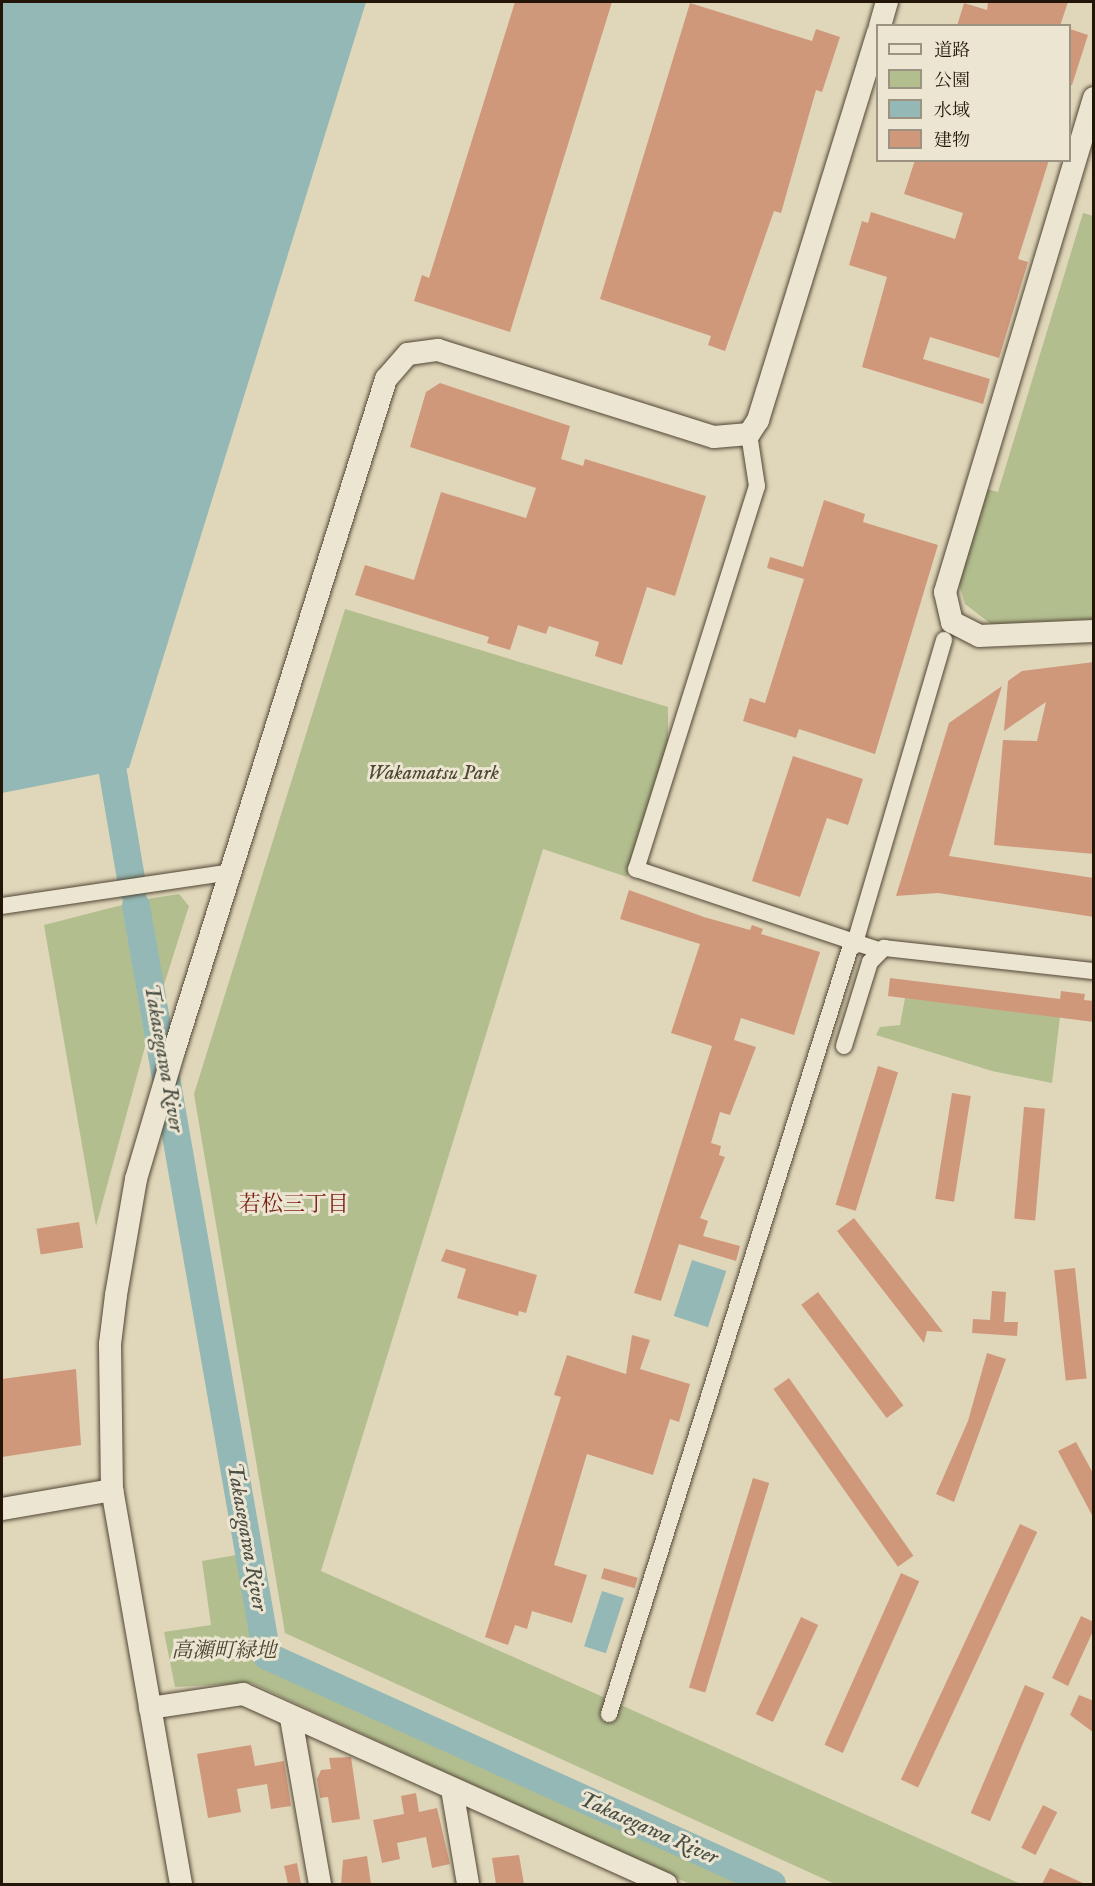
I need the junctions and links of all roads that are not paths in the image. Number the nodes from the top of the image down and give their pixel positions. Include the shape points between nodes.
1 (887, 2) edge
2 (881, 24) edge
3 (876, 39) edge
4 (1094, 98) edge
5 (748, 434) junction
6 (1094, 631) edge
7 (944, 640) dead end
8 (231, 872) junction
9 (2, 906) edge
10 (852, 945) junction
11 (878, 950) junction
12 (1094, 971) edge
13 (844, 1046) dead end
14 (112, 1490) junction
15 (2, 1509) edge
16 (150, 1708) junction
17 (609, 1714) dead end
18 (291, 1718) junction
19 (452, 1789) junction
20 (182, 1884) edge
21 (320, 1884) edge
22 (468, 1884) edge
23 (666, 1884) edge

1 - 2 street
3 - 5 street via 758,420
4 - 6 street via 945,592 952,622 979,636
5 - 8 street via 714,437 438,350 420,349 397,362 386,379
5 - 10 street via 757,486 636,869
7 - 10 street
8 - 9 street
8 - 14 street via 136,1179 110,1344
10 - 11 street
10 - 17 street
11 - 12 street
11 - 13 street
14 - 15 street
14 - 16 street
16 - 18 street via 243,1694
16 - 20 street
18 - 19 street
18 - 21 street
19 - 22 street
19 - 23 street

